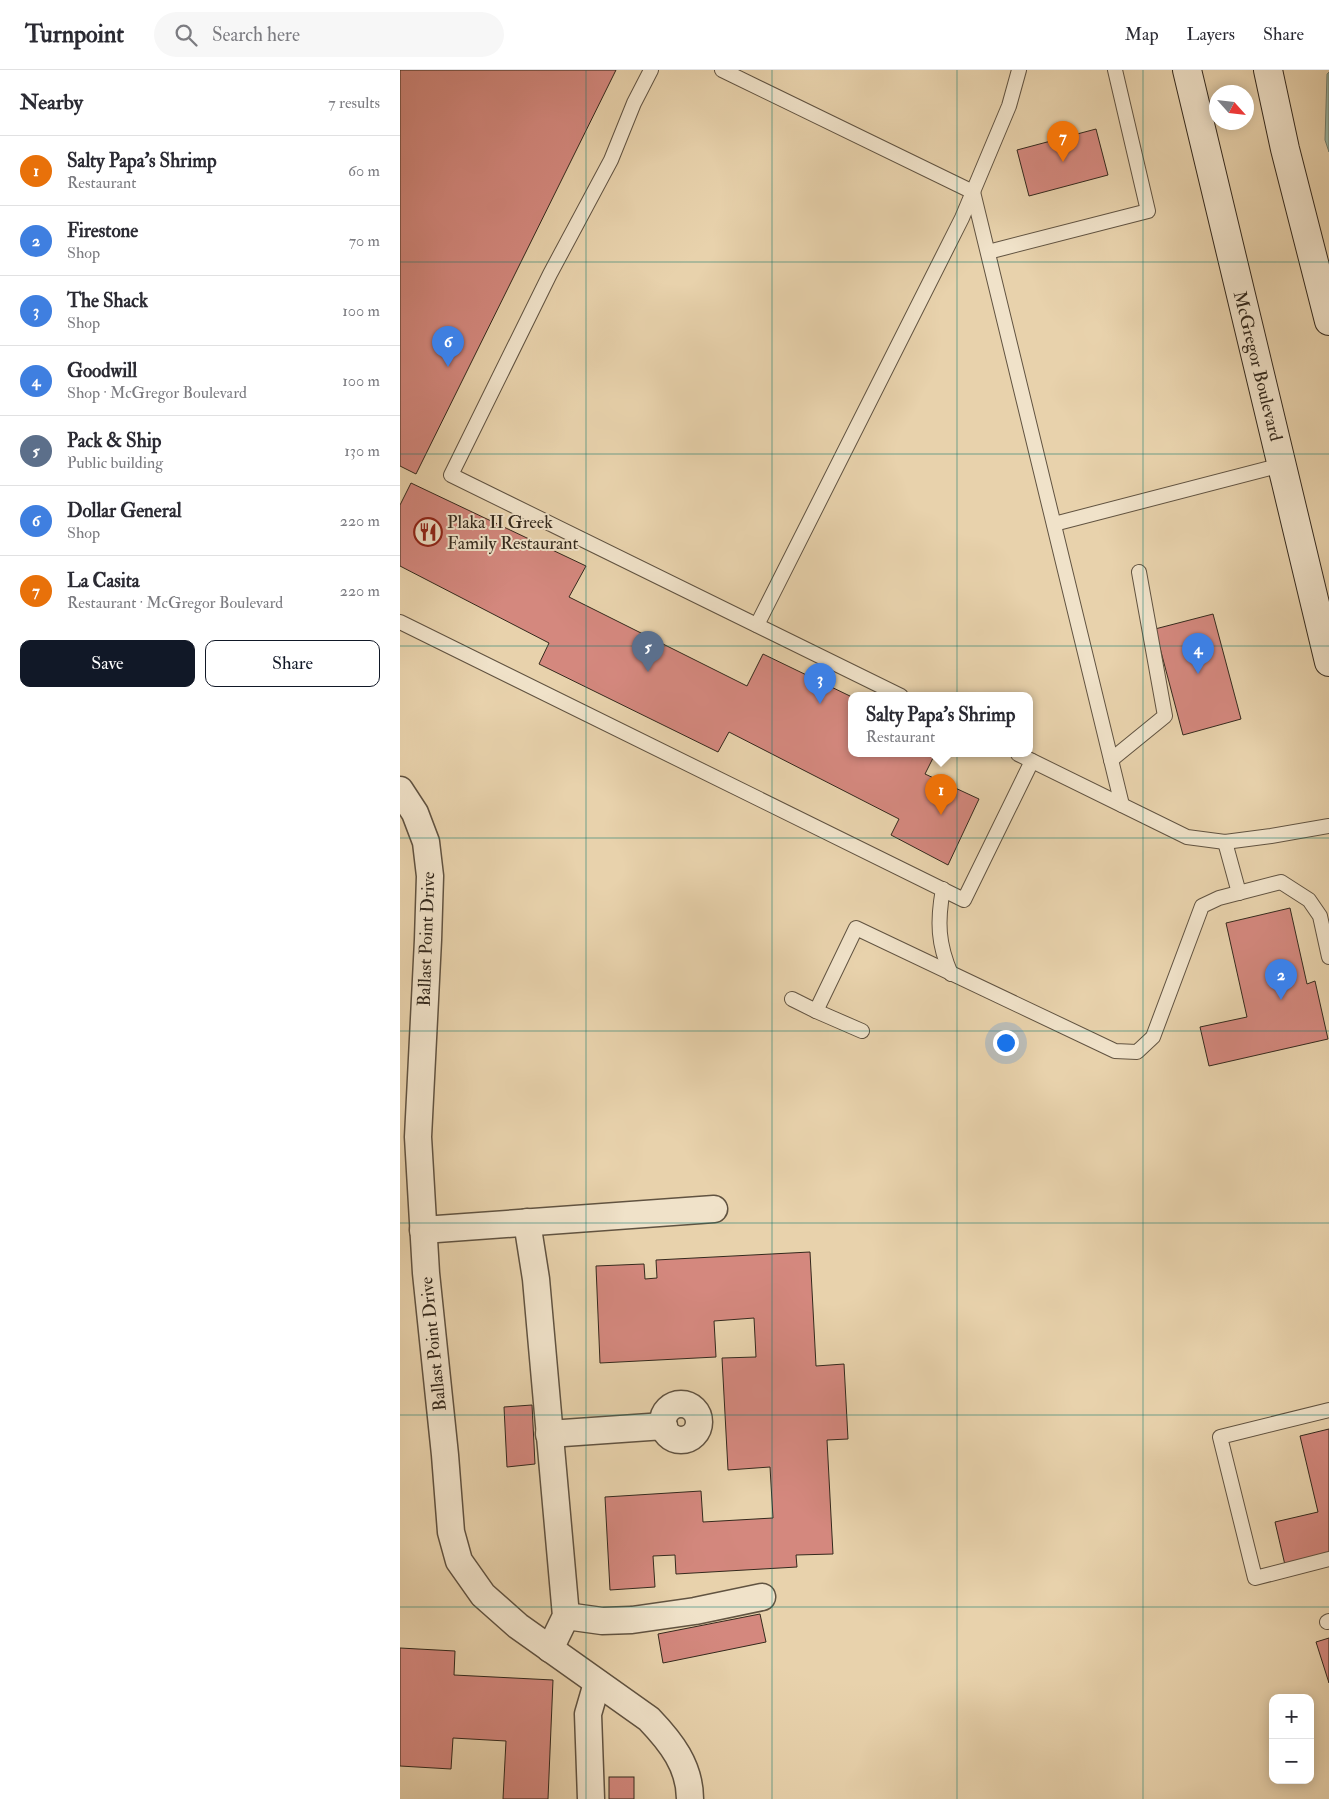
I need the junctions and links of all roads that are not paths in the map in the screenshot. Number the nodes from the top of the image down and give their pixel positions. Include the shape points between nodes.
1 (651, 70) edge
2 (722, 70) edge
3 (1019, 70) edge
4 (1115, 70) edge
5 (1187, 70) edge
6 (1268, 70) edge
7 (973, 192) junction
8 (988, 252) junction
9 (1329, 322) edge
10 (1282, 465) junction
11 (1054, 524) junction
12 (1139, 572) dead end
13 (1322, 617) edge
14 (400, 622) edge
15 (757, 625) junction
16 (1329, 662) edge
17 (893, 692) edge
18 (1024, 757) edge
19 (1111, 760) junction
20 (1032, 761) junction
21 (400, 790) edge
22 (1122, 805) junction
23 (1329, 826) edge
24 (1225, 842) junction
25 (942, 889) junction
26 (1239, 893) junction
27 (1329, 958) edge
28 (952, 974) junction
29 (792, 999) dead end
30 (816, 1011) junction
31 (862, 1031) dead end
32 (410, 1087) edge
33 (714, 1209) dead end
34 (527, 1222) junction
35 (423, 1230) junction
36 (1329, 1410) edge
37 (664, 1426) dead end
38 (549, 1434) junction
39 (1329, 1559) edge
40 (762, 1597) dead end
41 (566, 1616) junction
42 (550, 1649) junction
43 (597, 1683) junction
44 (591, 1799) edge
45 (690, 1799) edge

1 - 15 lane via 611,160 550,274 451,474
2 - 7 lane
3 - 7 lane via 1009,106
4 - 8 lane via 1148,211
5 - 10 main road, McGregor Boulevard
6 - 9 main road
7 - 8 lane
7 - 15 lane
8 - 11 lane
10 - 11 lane
10 - 13 main road, McGregor Boulevard
11 - 19 lane
12 - 19 lane via 1165,716
13 - 16 main road, McGregor Boulevard
14 - 25 lane
15 - 17 lane
18 - 20 lane
19 - 22 lane
20 - 22 lane
20 - 25 lane via 964,900
21 - 32 street, Ballast Point Drive via 415,813 426,842 430,876 428,940
22 - 24 lane via 1188,837
23 - 24 lane
24 - 26 lane
25 - 28 lane via 939,933 943,955
26 - 27 lane via 1281,882 1309,900 1320,916
26 - 28 lane via 1202,906 1153,1037 1138,1052 1115,1051
28 - 30 lane via 856,928
29 - 30 lane
30 - 31 lane
32 - 35 street, Ballast Point Drive via 418,1137
33 - 34 street
34 - 35 street
34 - 38 street via 536,1279
35 - 42 street, Ballast Point Drive via 451,1532 459,1561 483,1595
36 - 39 lane via 1220,1437 1255,1578
37 - 38 street
38 - 41 street
40 - 41 street via 632,1620 602,1621
41 - 42 street
42 - 43 street, Ballast Point Drive
43 - 44 street via 588,1714
43 - 45 street, Ballast Point Drive via 649,1719 664,1735 680,1757 690,1786

